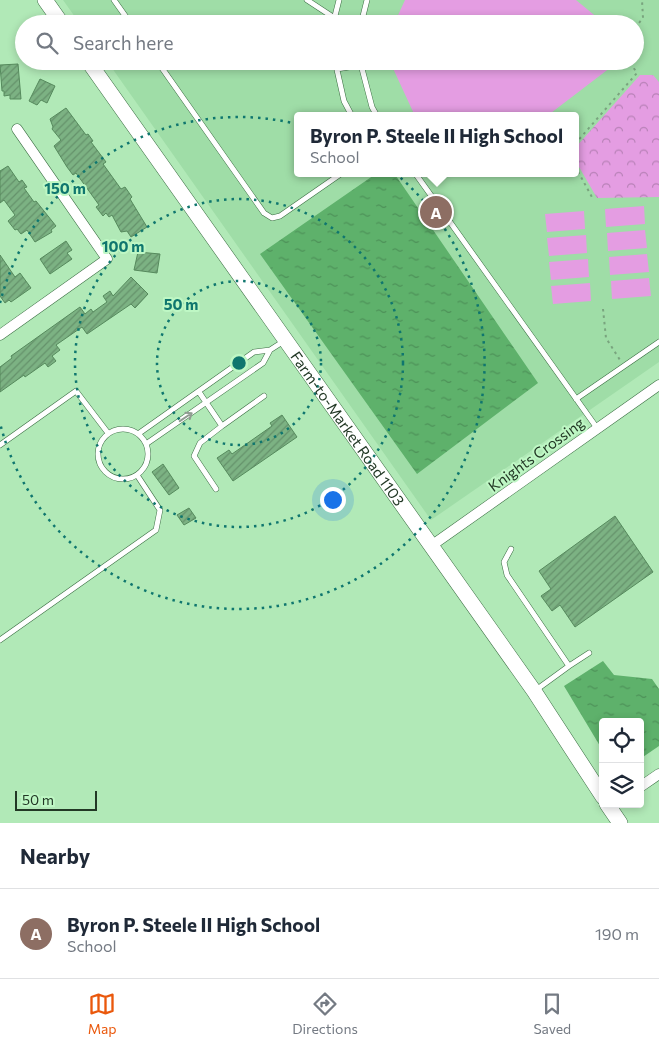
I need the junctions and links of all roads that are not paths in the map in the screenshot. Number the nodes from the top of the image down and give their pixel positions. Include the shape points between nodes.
1 (45, 0) edge
2 (114, 0) edge
3 (307, 0) edge
4 (339, 0) edge
5 (367, 0) edge
6 (56, 15) edge
7 (125, 15) edge
8 (330, 15) edge
9 (334, 15) edge
10 (363, 15) edge
11 (94, 70) edge
12 (163, 70) edge
13 (337, 70) edge
14 (363, 70) edge
15 (350, 112) edge
16 (375, 112) edge
17 (17, 129) dead end
18 (336, 177) edge
19 (418, 177) edge
20 (0, 335) edge
21 (285, 340) junction
22 (659, 342) edge
23 (270, 350) junction
24 (659, 385) edge
25 (199, 392) junction
26 (264, 396) dead end
27 (576, 399) junction
28 (207, 403) junction
29 (222, 426) junction
30 (597, 428) junction
31 (108, 433) junction
32 (138, 434) junction
33 (146, 444) junction
34 (0, 445) edge
35 (137, 475) junction
36 (216, 489) dead end
37 (431, 546) junction
38 (512, 549) dead end
39 (0, 640) edge
40 (590, 653) dead end
41 (569, 666) junction
42 (534, 691) junction
43 (659, 774) edge
44 (644, 784) edge
45 (599, 788) edge
46 (612, 808) edge
47 (620, 823) edge

1 - 6 main road
2 - 7 lane
3 - 8 lane
4 - 9 lane
5 - 10 lane
11 - 21 main road, Farm-to-Market Road 1103
12 - 18 lane via 264,213 272,218 280,216
13 - 15 lane
14 - 16 lane
17 - 20 street via 107,259
19 - 27 lane
21 - 23 lane
21 - 37 main road, Farm-to-Market Road 1103
22 - 27 lane
23 - 25 lane via 254,352
23 - 28 lane via 263,363
24 - 30 street, Knights Crossing
25 - 28 lane
25 - 32 lane
26 - 29 lane
27 - 30 lane
28 - 29 lane
33 -> 28 lane
29 - 36 lane via 200,443 194,456
30 - 37 street, Knights Crossing
31 - 32 lane via 124,428
31 - 34 lane via 76,391
31 - 35 lane via 102,438 97,453 102,469 116,478
32 - 33 lane
33 - 35 lane via 146,465
35 - 39 lane via 160,510 156,530
37 - 42 main road, Farm-to-Market Road 1103
38 - 41 lane via 504,562 507,575
40 - 41 lane
41 - 42 lane
42 - 45 main road, Farm-to-Market Road 1103
43 - 44 street
46 - 47 main road, Farm-to-Market Road 1103

